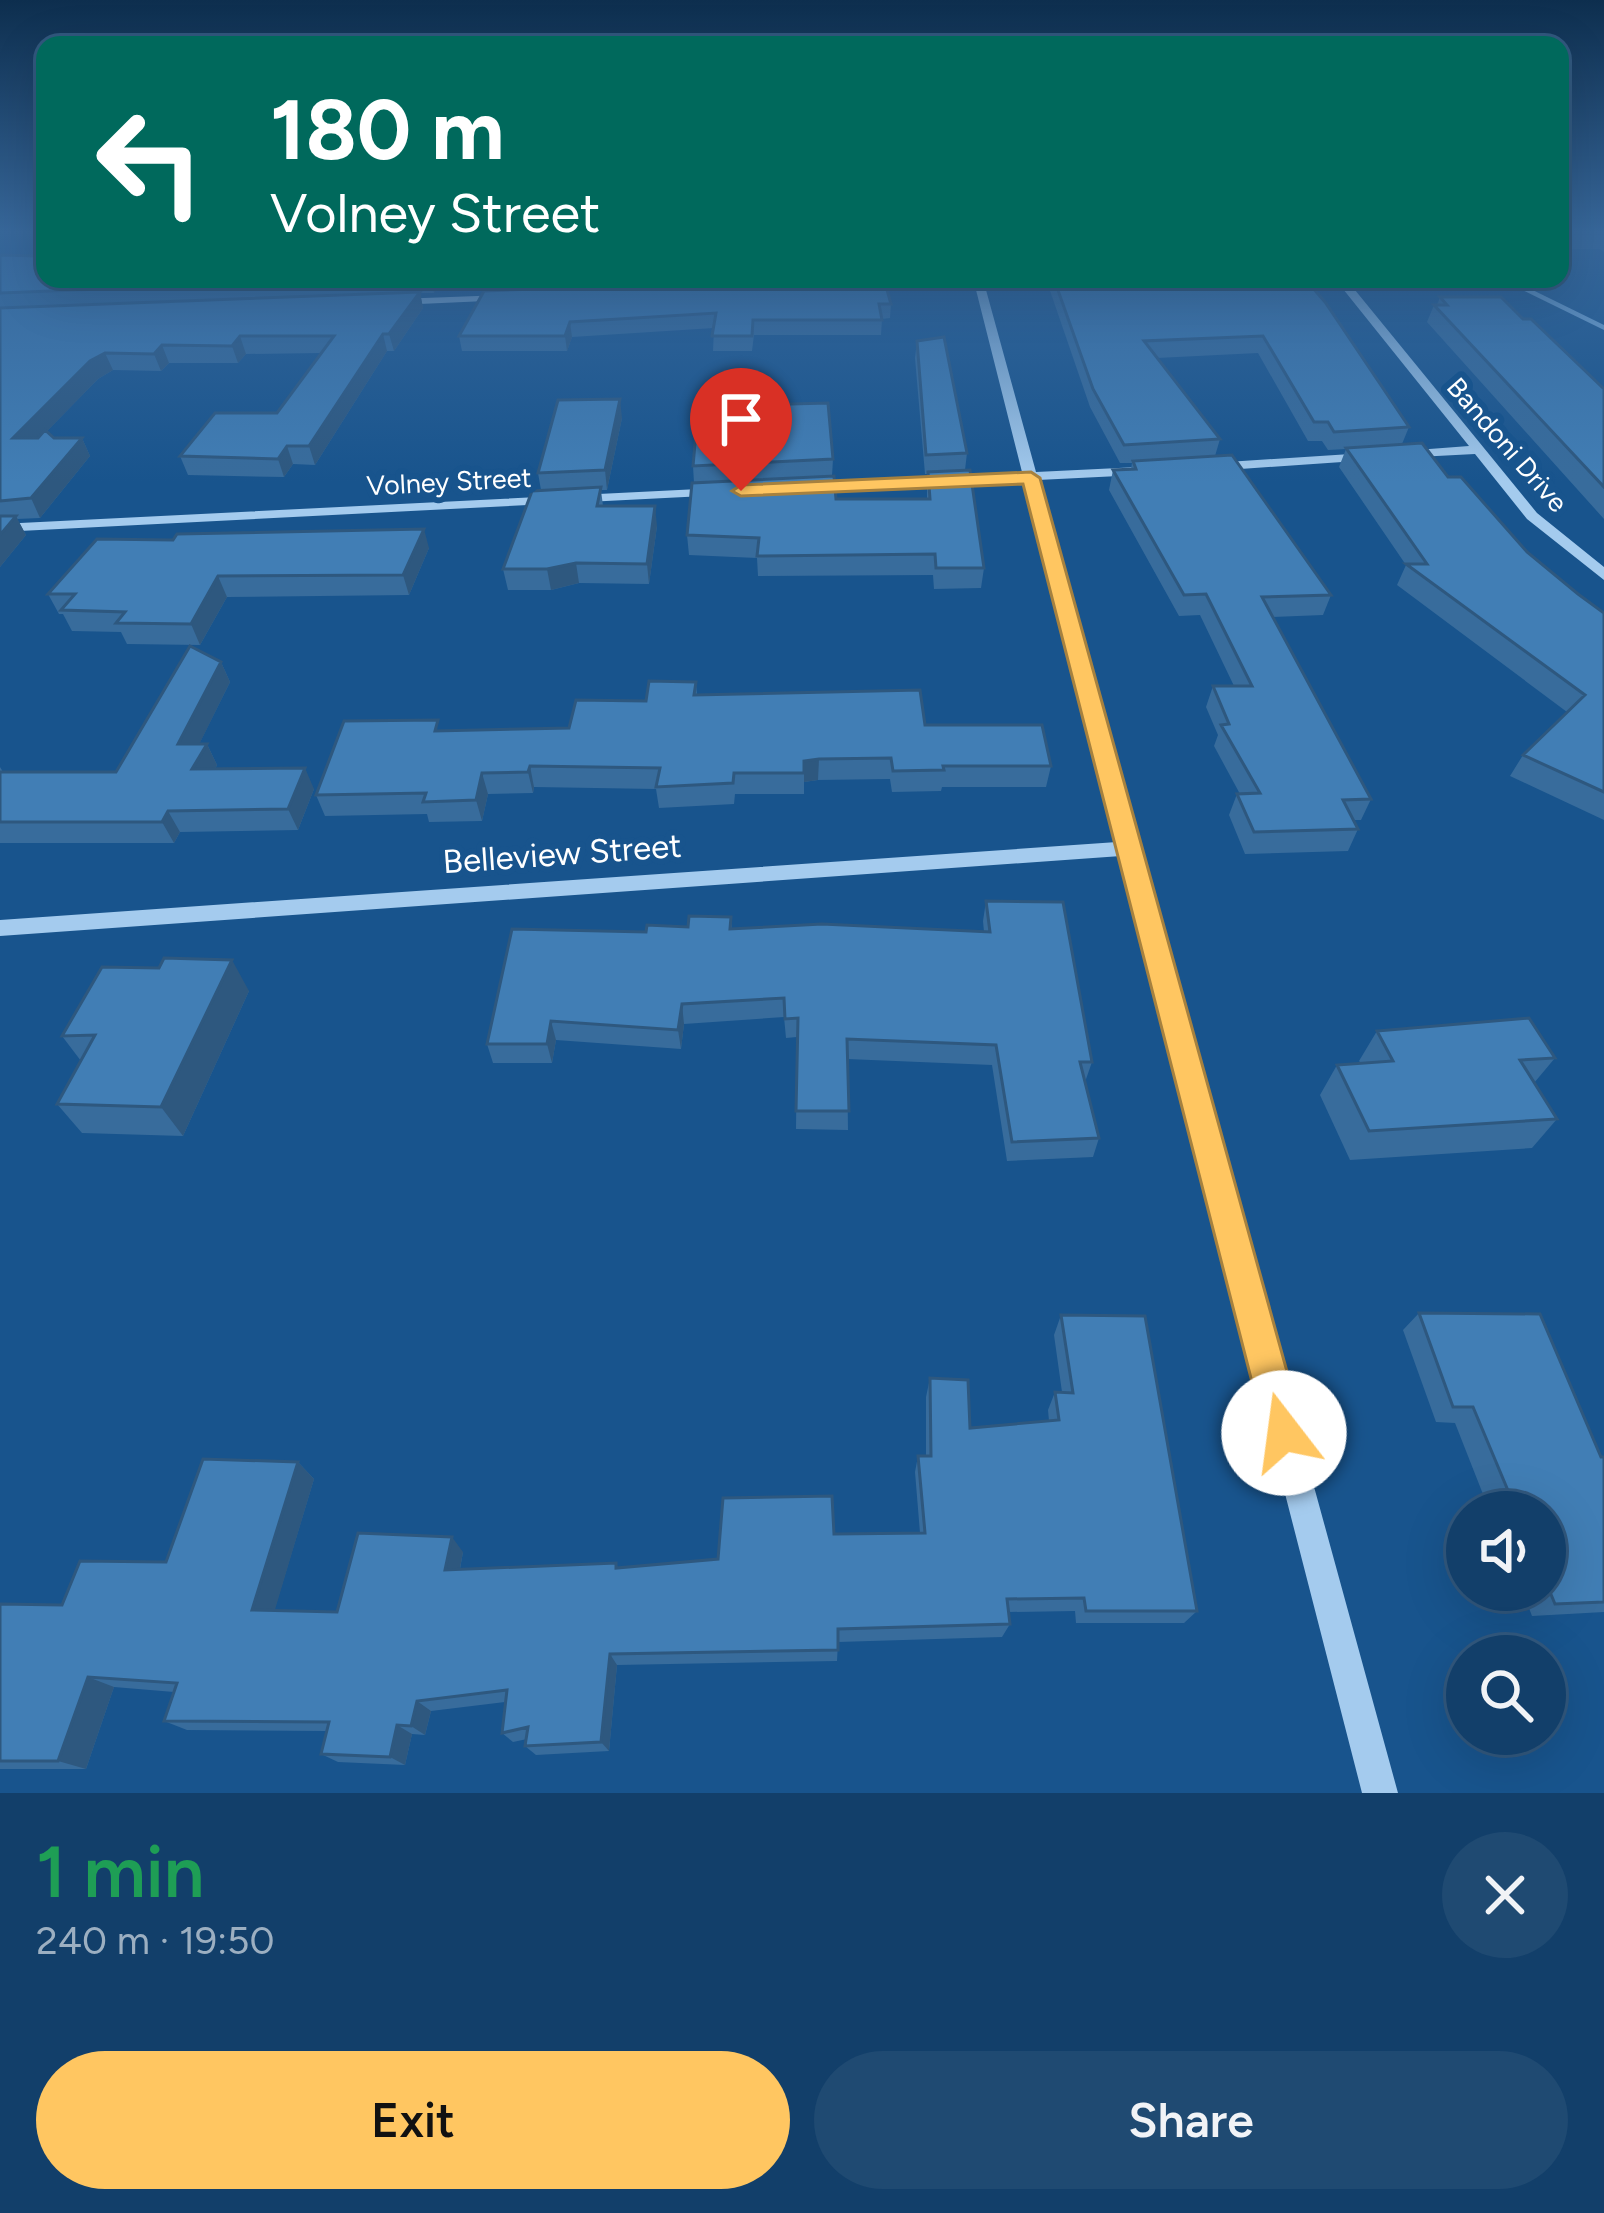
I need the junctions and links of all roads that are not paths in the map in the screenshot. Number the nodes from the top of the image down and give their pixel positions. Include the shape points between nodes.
1 (988, 315) edge
2 (1368, 315) edge
3 (1475, 450) junction
4 (1194, 468) edge
5 (1148, 471) edge
6 (1031, 478) junction
7 (785, 488) edge
8 (741, 491) edge
9 (0, 528) edge
10 (1604, 575) edge
11 (1128, 848) junction
12 (0, 928) edge
13 (1380, 1793) edge

1 - 6 street
2 - 3 street, Bandoni Drive
3 - 4 street
3 - 10 street, Bandoni Drive via 1532,516
5 - 6 street
6 - 7 street
6 - 11 street
8 - 9 street, Volney Street
11 - 12 street, Belleview Street
11 - 13 street

